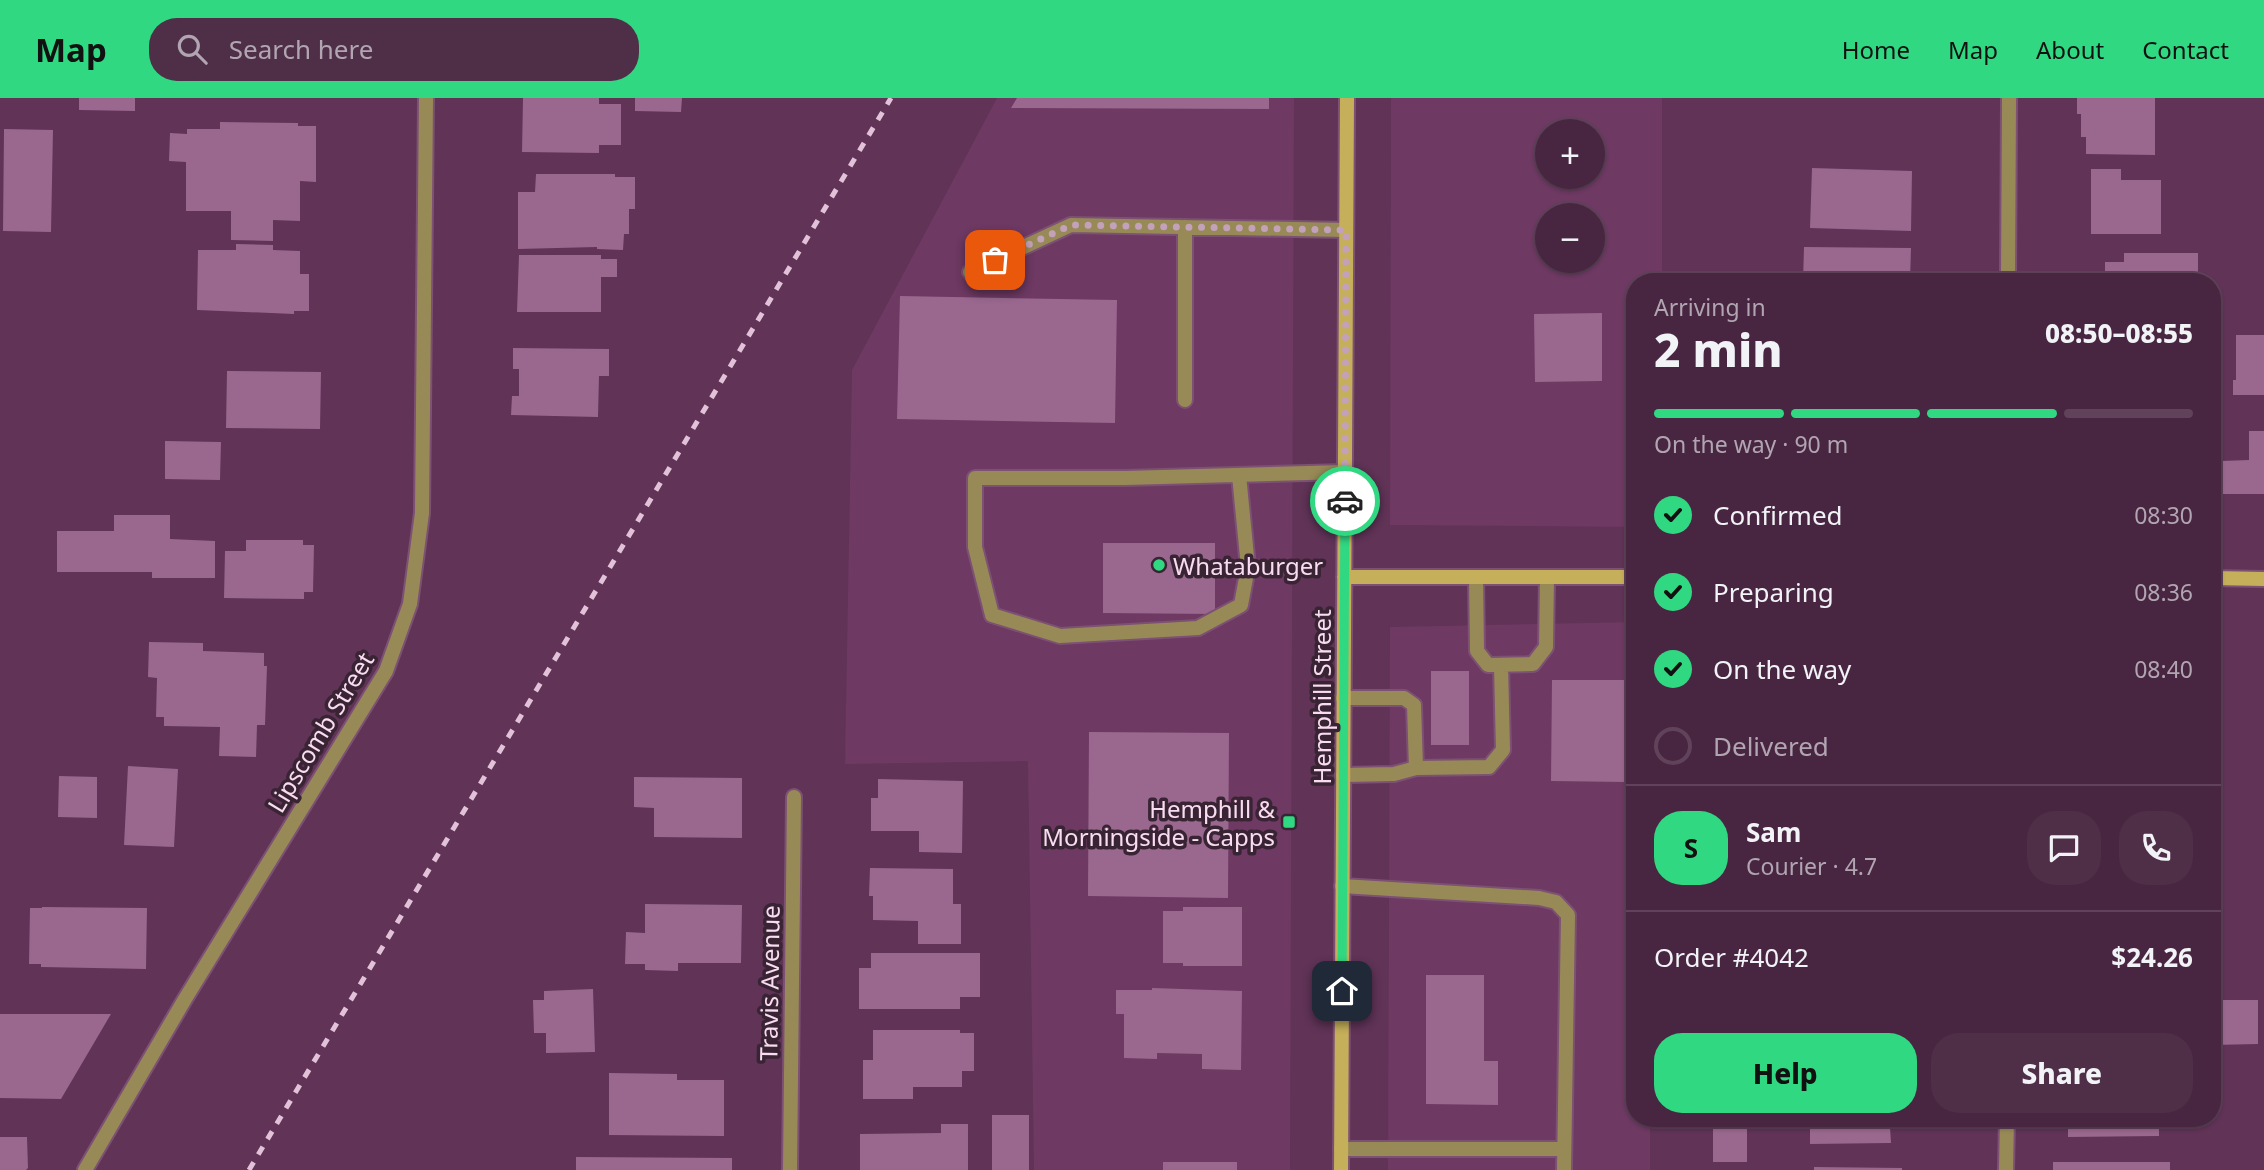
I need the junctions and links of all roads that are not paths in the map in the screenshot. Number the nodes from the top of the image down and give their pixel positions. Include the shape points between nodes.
1 (426, 98) edge
2 (1347, 98) edge
3 (2008, 98) edge
4 (1185, 226) junction
5 (1346, 230) junction
6 (970, 272) dead end
7 (2008, 273) edge
8 (1185, 401) dead end
9 (1345, 472) junction
10 (1239, 475) junction
11 (1344, 577) junction
12 (1476, 577) junction
13 (1547, 577) junction
14 (1626, 577) edge
15 (2221, 578) edge
16 (2264, 579) edge
17 (1501, 664) junction
18 (1343, 698) junction
19 (1416, 768) junction
20 (1343, 775) junction
21 (794, 797) dead end
22 (1342, 886) junction
23 (2007, 1127) edge
24 (1341, 1149) junction
25 (1564, 1149) junction
26 (86, 1170) edge
27 (789, 1170) edge
28 (1341, 1170) edge
29 (1563, 1170) edge
30 (2006, 1170) edge

1 - 26 street, Lipscomb Street via 422,513 410,604 386,671
2 - 5 main road, Hemphill Street
3 - 7 street
4 - 5 street
4 - 6 street via 1071,225
4 - 8 street
5 - 9 main road, Hemphill Street
9 - 10 street
9 - 11 main road, Hemphill Street
10 - 10 street via 975,478 975,547 992,615 1060,636 1198,628 1241,605 1248,567
11 - 12 main road
11 - 18 main road, Hemphill Street
12 - 13 main road
12 - 17 street via 1478,650 1488,665
13 - 14 main road
13 - 17 street via 1546,647 1533,664
15 - 16 main road
17 - 19 street via 1503,750 1489,767
18 - 19 street via 1404,698 1414,705
18 - 20 main road, Hemphill Street
19 - 20 street via 1394,774
20 - 22 main road, Hemphill Street
21 - 27 street, Travis Avenue
22 - 24 main road, Hemphill Street
22 - 25 street via 1539,898 1556,902 1568,915
23 - 30 street
24 - 25 street
24 - 28 main road, Hemphill Street
25 - 29 street

